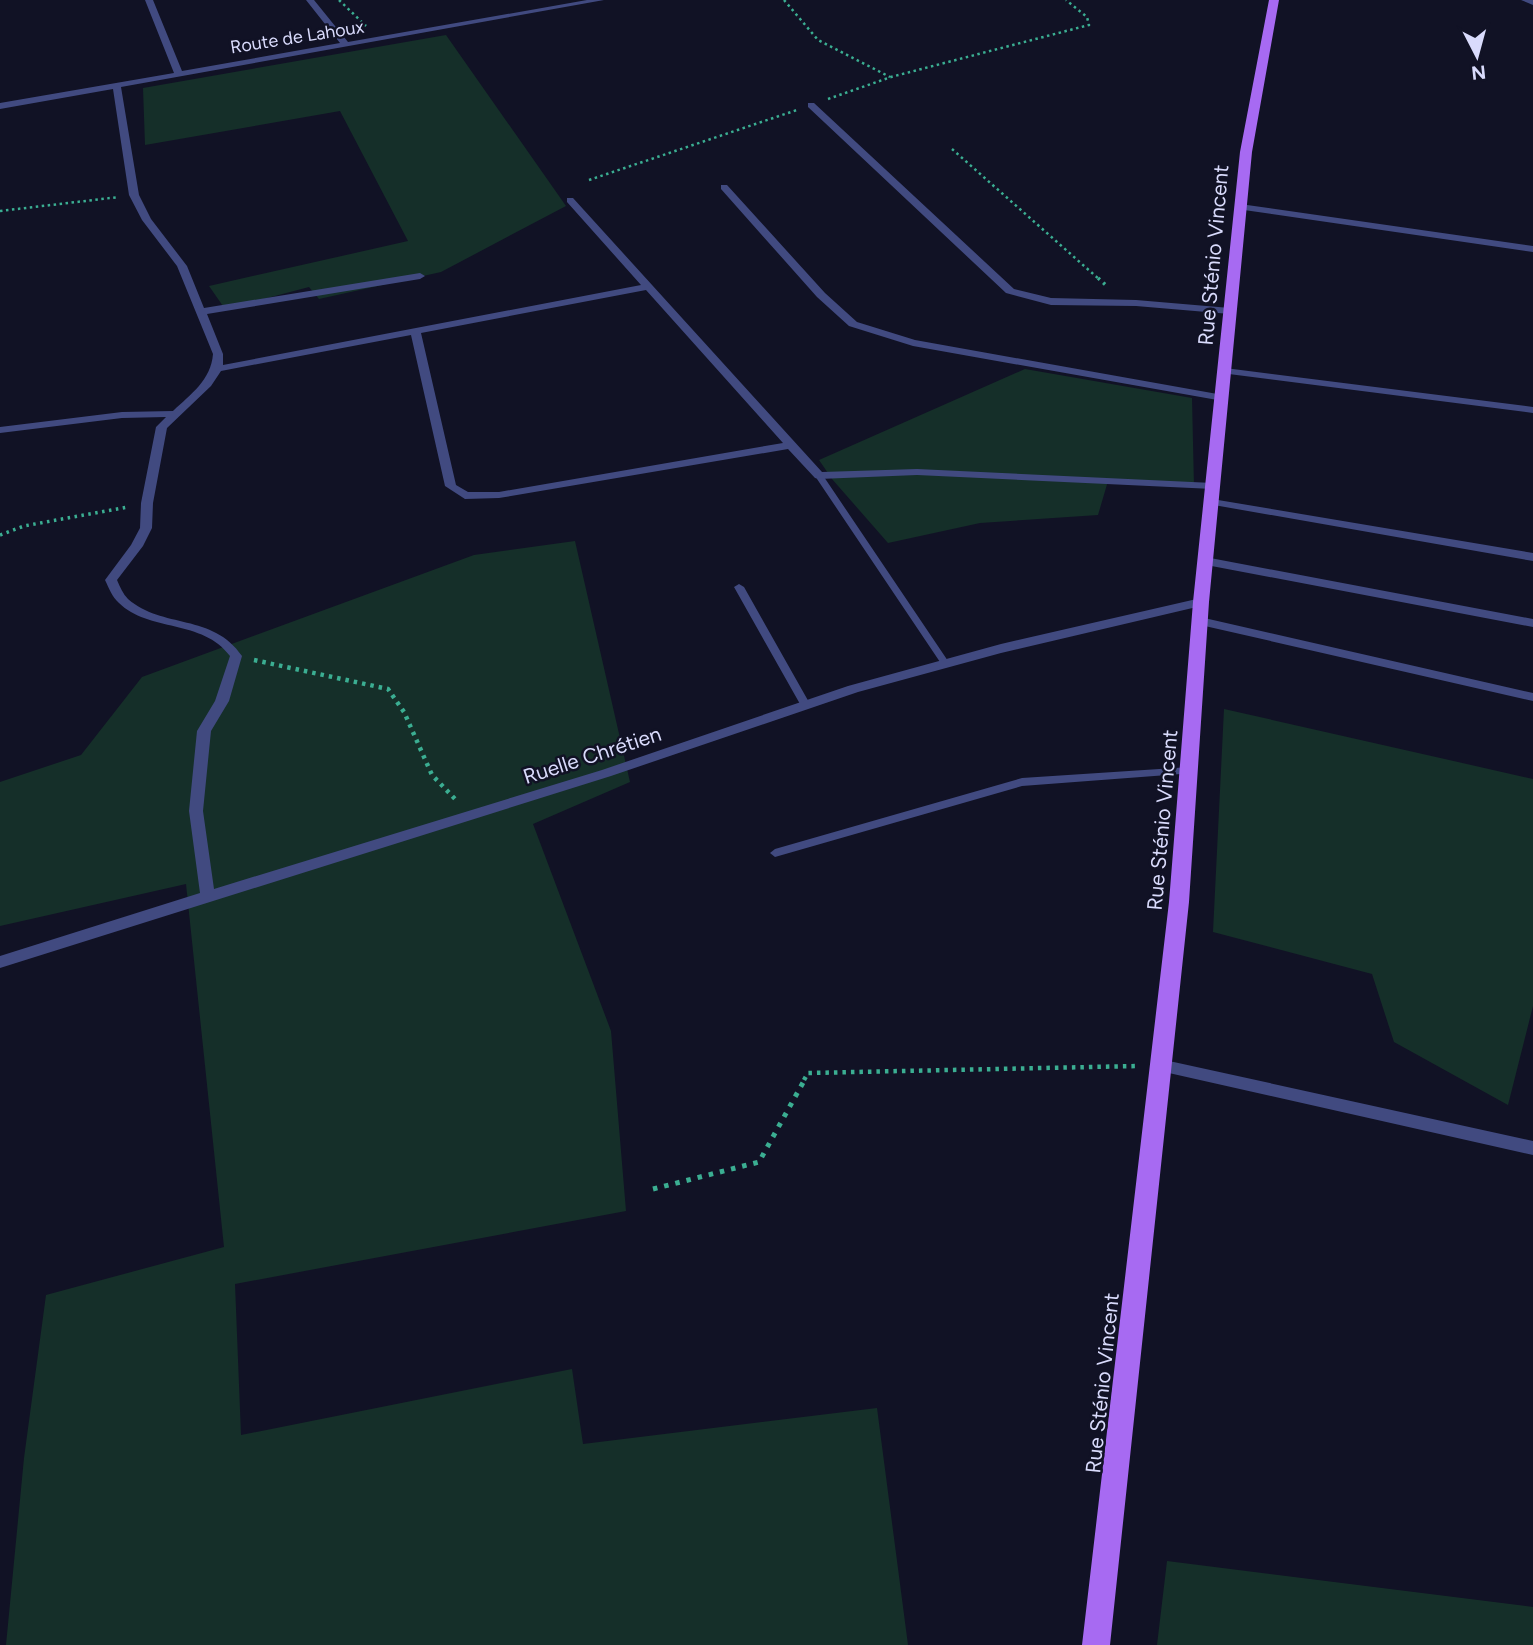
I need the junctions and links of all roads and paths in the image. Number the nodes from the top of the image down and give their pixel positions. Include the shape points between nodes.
1 (149, 0) edge
2 (310, 0) edge
3 (339, 0) edge
4 (600, 0) edge
5 (784, 0) edge
6 (1066, 0) edge
7 (1275, 0) edge
8 (1525, 0) edge
9 (1533, 3) edge
10 (393, 37) junction
11 (346, 45) junction
12 (178, 73) junction
13 (891, 77) junction
14 (117, 86) junction
15 (811, 105) junction
16 (0, 106) edge
17 (952, 149) dead end
18 (589, 180) dead end
19 (724, 187) dead end
20 (134, 195) junction
21 (569, 200) dead end
22 (1240, 207) junction
23 (0, 211) edge
24 (1533, 249) edge
25 (420, 276) dead end
26 (648, 287) junction
27 (1124, 302) junction
28 (1230, 310) junction
29 (201, 312) junction
30 (416, 333) junction
31 (217, 369) junction
32 (1225, 371) junction
33 (1223, 398) junction
34 (1533, 410) edge
35 (174, 414) junction
36 (0, 430) edge
37 (791, 445) junction
38 (819, 475) junction
39 (1212, 494) junction
40 (146, 503) junction
41 (0, 535) edge
42 (1533, 556) edge
43 (1205, 561) junction
44 (739, 587) dead end
45 (1200, 612) junction
46 (1533, 623) edge
47 (236, 656) junction
48 (946, 663) junction
49 (1533, 697) edge
50 (805, 704) junction
51 (1191, 771) junction
52 (489, 810) junction
53 (775, 853) dead end
54 (208, 895) junction
55 (0, 962) edge
56 (1160, 1065) junction
57 (1533, 1148) edge
58 (653, 1189) dead end
59 (1096, 1645) edge

1 - 12 street
2 - 11 street
3 - 10 path via 364,24 383,28
4 - 10 street, Route de Lahoux
5 - 13 path via 818,40
6 - 13 path via 1087,16 1089,25
7 - 22 main road, Rue Sténio Vincent
8 - 9 street
10 - 11 street, Route de Lahoux
11 - 12 street, Route de Lahoux
12 - 14 street, Route de Lahoux
13 - 15 path
14 - 16 street, Route de Lahoux
14 - 20 street
15 - 18 path
15 - 27 street via 1010,291 1047,302
17 - 27 path
19 - 33 street via 853,324 913,343
20 - 23 path
20 - 29 street via 182,266
21 - 26 street
22 - 24 street
22 - 28 main road, Rue Sténio Vincent
25 - 29 street
26 - 30 street
26 - 37 street
27 - 28 street
28 - 32 main road, Rue Sténio Vincent
29 - 31 street via 218,354
30 - 31 street
30 - 37 street via 452,486 465,496 499,495
31 - 35 street
32 - 33 main road, Rue Sténio Vincent
32 - 34 street
33 - 39 main road, Rue Sténio Vincent
35 - 36 street via 122,415
35 - 40 street via 162,427
37 - 38 street
38 - 39 street via 953,472
38 - 48 lane
39 - 42 street
39 - 43 main road, Rue Sténio Vincent
40 - 41 path via 24,526
40 - 47 street via 146,528 111,580 123,602 148,616 201,630 230,645
43 - 45 main road, Rue Sténio Vincent
43 - 46 street
44 - 50 lane
45 - 48 street, Ruelle Chrétien
45 - 49 street
45 - 51 main road, Rue Sténio Vincent
47 - 52 path via 388,689 404,712 432,775 453,800
47 - 54 street via 222,701 204,731 195,811
48 - 50 street, Ruelle Chrétien
50 - 52 street, Ruelle Chrétien
51 - 53 lane via 1022,782
51 - 56 main road, Rue Sténio Vincent
52 - 54 street, Ruelle Chrétien
54 - 55 street, Ruelle Chrétien
56 - 57 street
56 - 58 path via 808,1073 760,1162
56 - 59 main road, Rue Sténio Vincent

